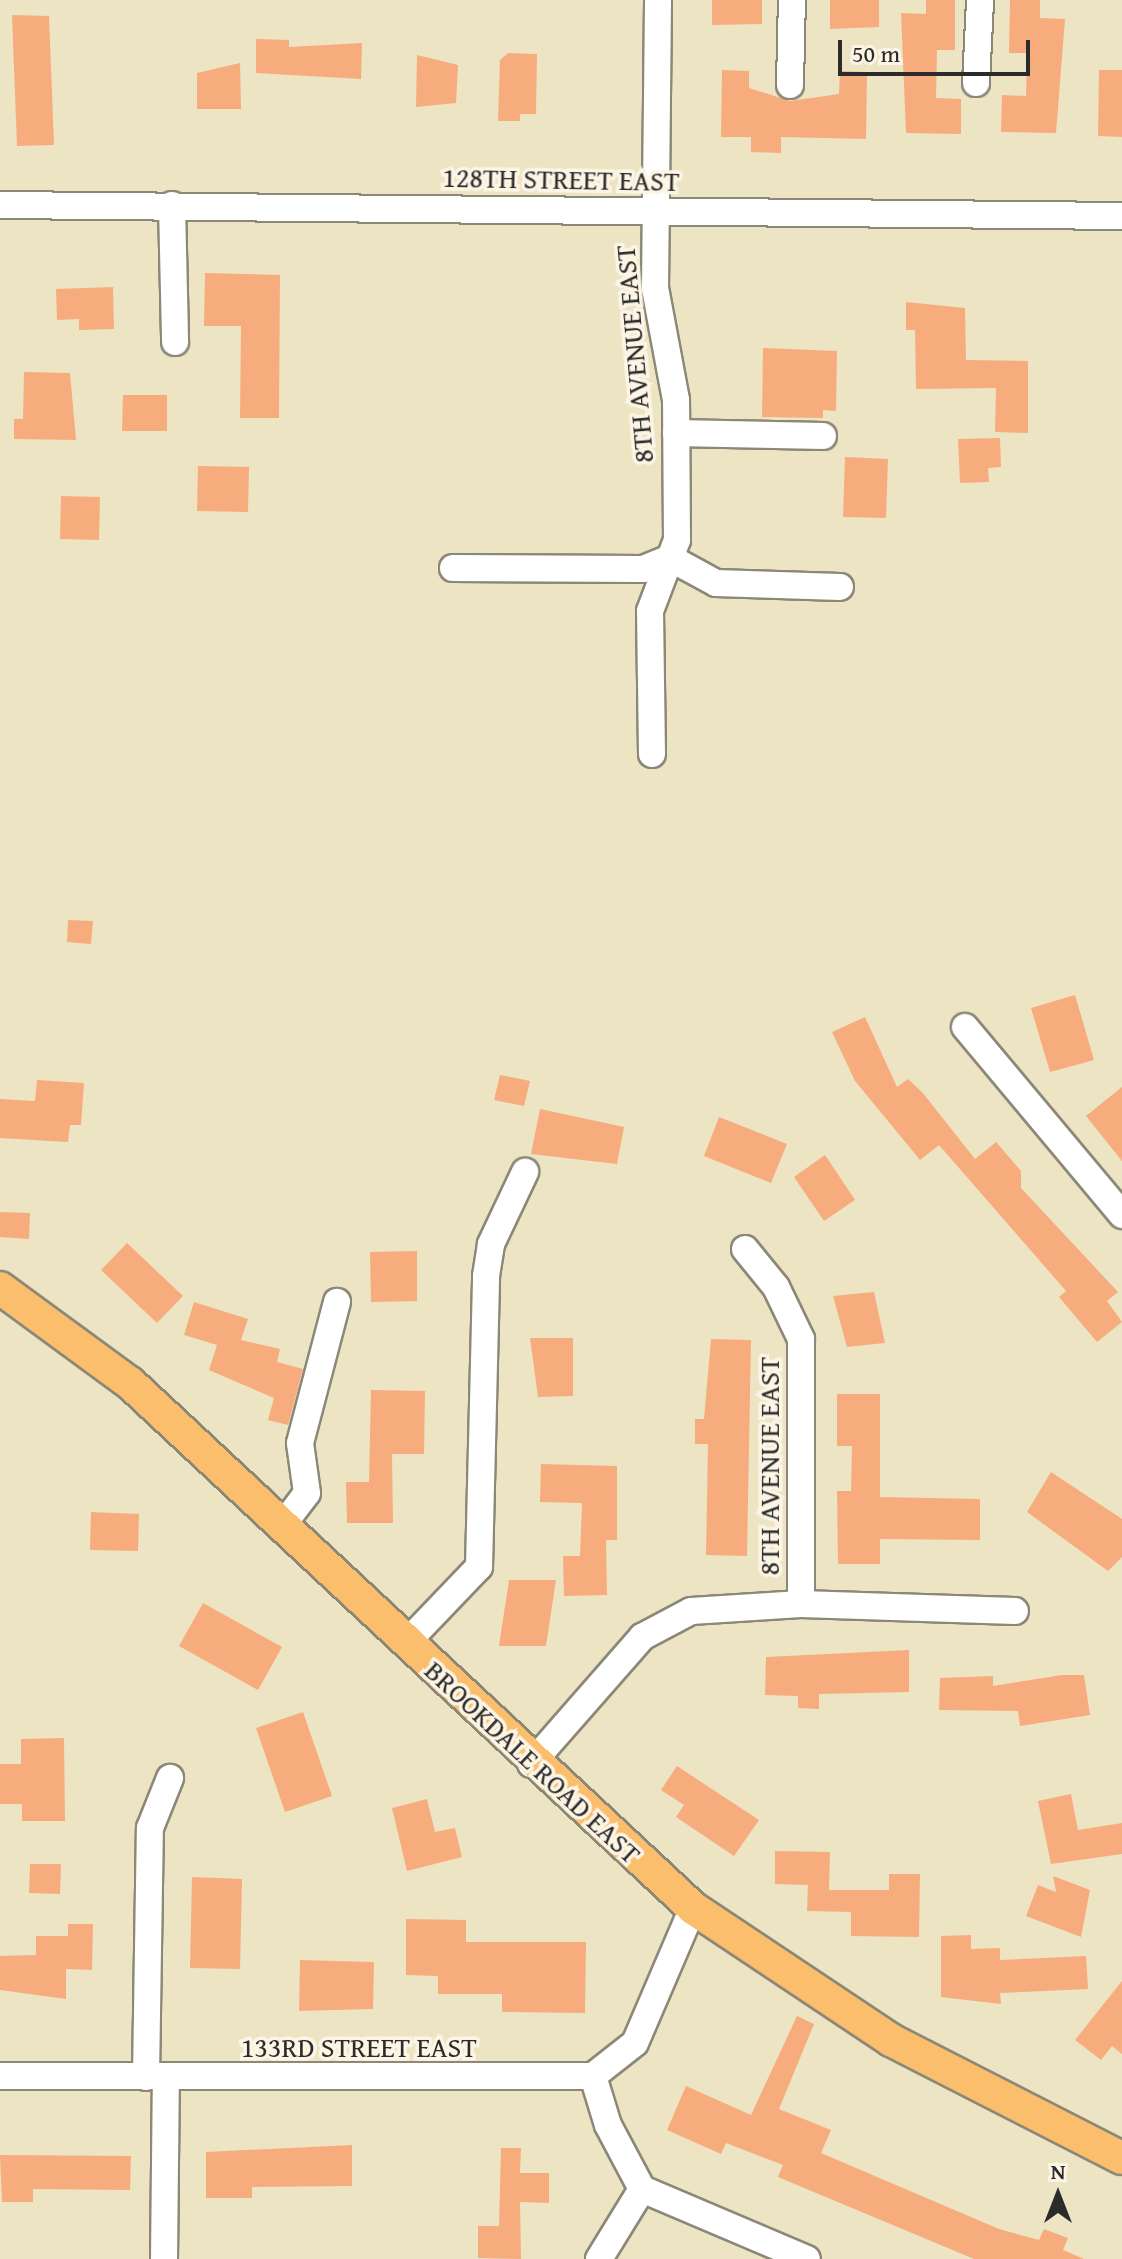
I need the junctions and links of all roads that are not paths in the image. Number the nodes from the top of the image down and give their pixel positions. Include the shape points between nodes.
1 (658, 0) edge
2 (792, 0) edge
3 (980, 0) edge
4 (976, 83) dead end
5 (790, 85) dead end
6 (0, 205) edge
7 (172, 205) junction
8 (655, 212) junction
9 (1122, 216) edge
10 (175, 342) dead end
11 (676, 433) junction
12 (823, 436) dead end
13 (670, 558) junction
14 (453, 568) dead end
15 (840, 587) dead end
16 (652, 754) dead end
17 (965, 1027) dead end
18 (525, 1172) dead end
19 (1122, 1215) edge
20 (745, 1249) dead end
21 (0, 1288) edge
22 (337, 1302) dead end
23 (282, 1526) junction
24 (801, 1604) junction
25 (1015, 1611) dead end
26 (406, 1643) junction
27 (531, 1764) junction
28 (170, 1778) dead end
29 (693, 1908) junction
30 (0, 2076) edge
31 (593, 2076) junction
32 (156, 2077) junction
33 (1122, 2158) edge
34 (642, 2189) junction
35 (164, 2259) edge
36 (599, 2259) edge
37 (807, 2259) edge

1 - 8 street, 8TH AVENUE EAST
2 - 5 street
3 - 4 street
6 - 7 street, 128TH STREET EAST
7 - 8 street, 128TH STREET EAST
7 - 10 street
8 - 9 street, 128TH STREET EAST
8 - 11 street, 8TH AVENUE EAST via 656,310 674,375
11 - 12 street
11 - 13 street, 8TH AVENUE EAST
13 - 14 street via 643,569
13 - 15 street via 716,583
13 - 16 street, 8TH AVENUE EAST via 650,611
17 - 19 street
18 - 26 street via 491,1244 486,1276 479,1567
20 - 24 street, 8TH AVENUE EAST via 776,1287 801,1339
21 - 23 main road, BROOKDALE ROAD EAST via 88,1348
22 - 23 street via 300,1443 307,1493
23 - 26 main road, BROOKDALE ROAD EAST
24 - 25 street
24 - 27 street via 707,1609 657,1624
26 - 27 main road, BROOKDALE ROAD EAST
27 - 29 main road, BROOKDALE ROAD EAST
28 - 32 street via 150,1828
29 - 31 street via 635,2043
29 - 33 main road, BROOKDALE ROAD EAST via 891,2040
30 - 32 street, 133RD STREET EAST
31 - 32 street, 133RD STREET EAST
31 - 34 street via 608,2125
32 - 35 street
34 - 36 street
34 - 37 street

